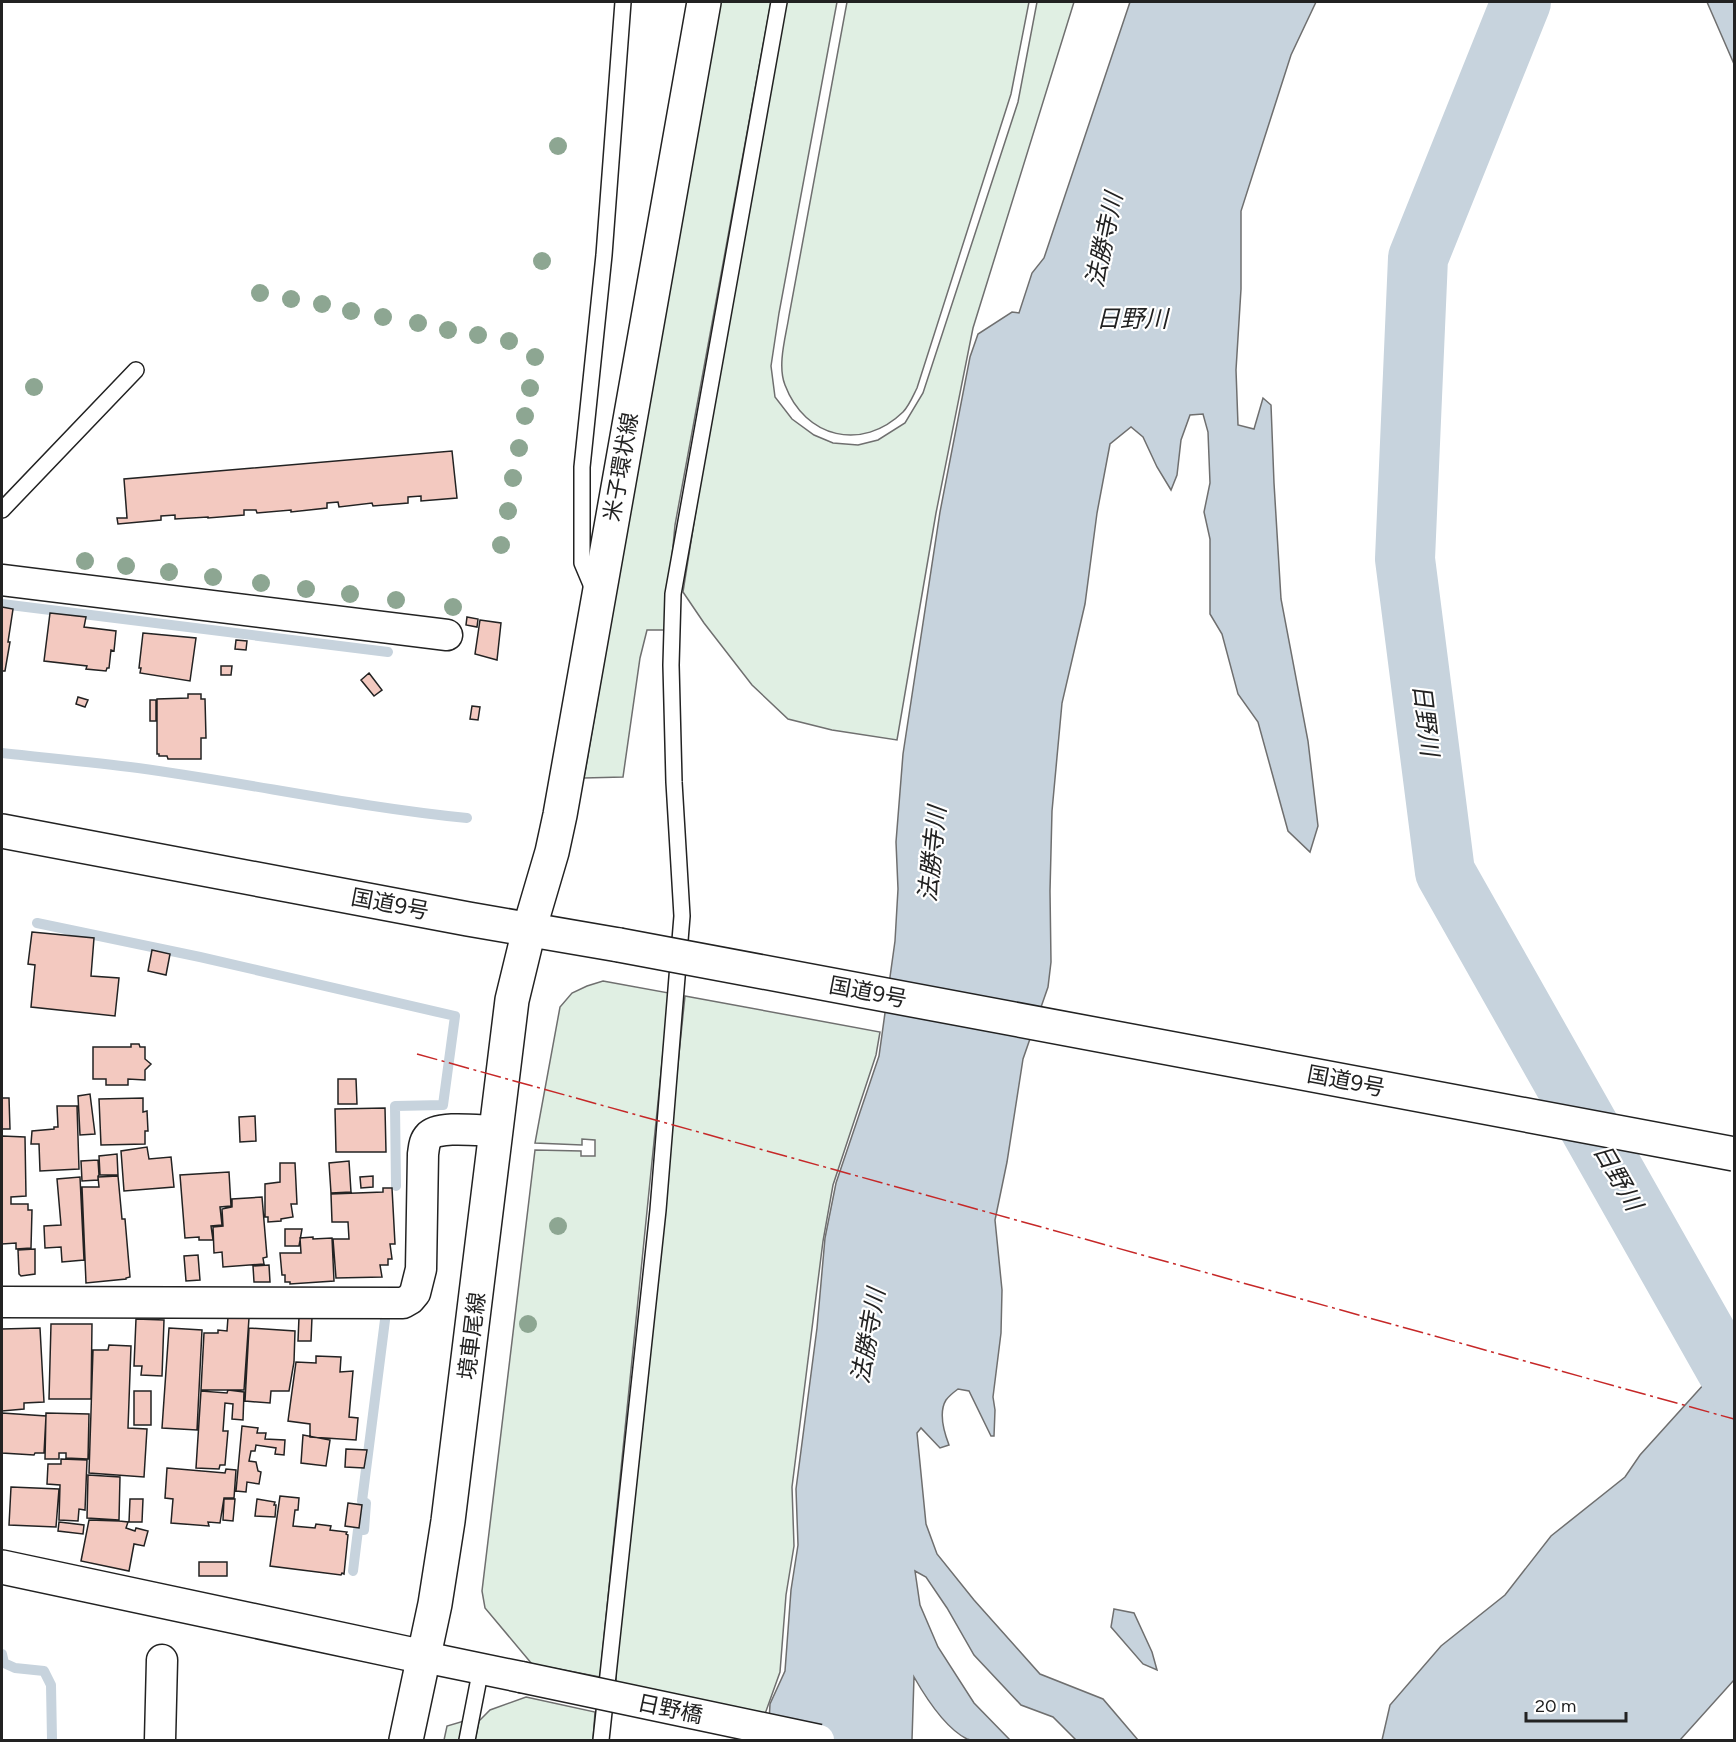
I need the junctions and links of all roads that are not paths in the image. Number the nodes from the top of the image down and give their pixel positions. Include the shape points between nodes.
1 (623, 2) edge
2 (704, 2) edge
3 (779, 2) edge
4 (136, 370) dead end
5 (2, 510) edge
6 (2, 580) edge
7 (597, 599) junction
8 (447, 635) dead end
9 (2, 831) edge
10 (529, 930) junction
11 (496, 1131) junction
12 (1734, 1154) edge
13 (2, 1302) edge
14 (2, 1567) edge
15 (424, 1657) junction
16 (162, 1660) dead end
17 (481, 1668) junction
18 (160, 1740) edge
19 (406, 1740) edge
20 (467, 1740) edge
21 (601, 1740) edge
22 (819, 1740) edge

1 - 7 lane via 604,255 582,467 582,562
2 - 7 main road, 米子環状線
3 - 21 lane via 673,594 670,665 682,916 658,1210
4 - 5 lane
6 - 8 street
7 - 10 main road, 米子環状線 via 554,843
9 - 10 main road, 国道9号
10 - 11 main road, 境車尾線 via 512,999
10 - 12 main road, 国道9号, bridge
11 - 13 street via 439,1130 426,1141 421,1269 415,1293 403,1303
11 - 15 main road, 境車尾線 via 451,1500
14 - 15 main road
15 - 17 street, 日野橋
15 - 19 main road, 境車尾線
16 - 18 street
17 - 20 lane
17 - 22 street, 日野橋, bridge

